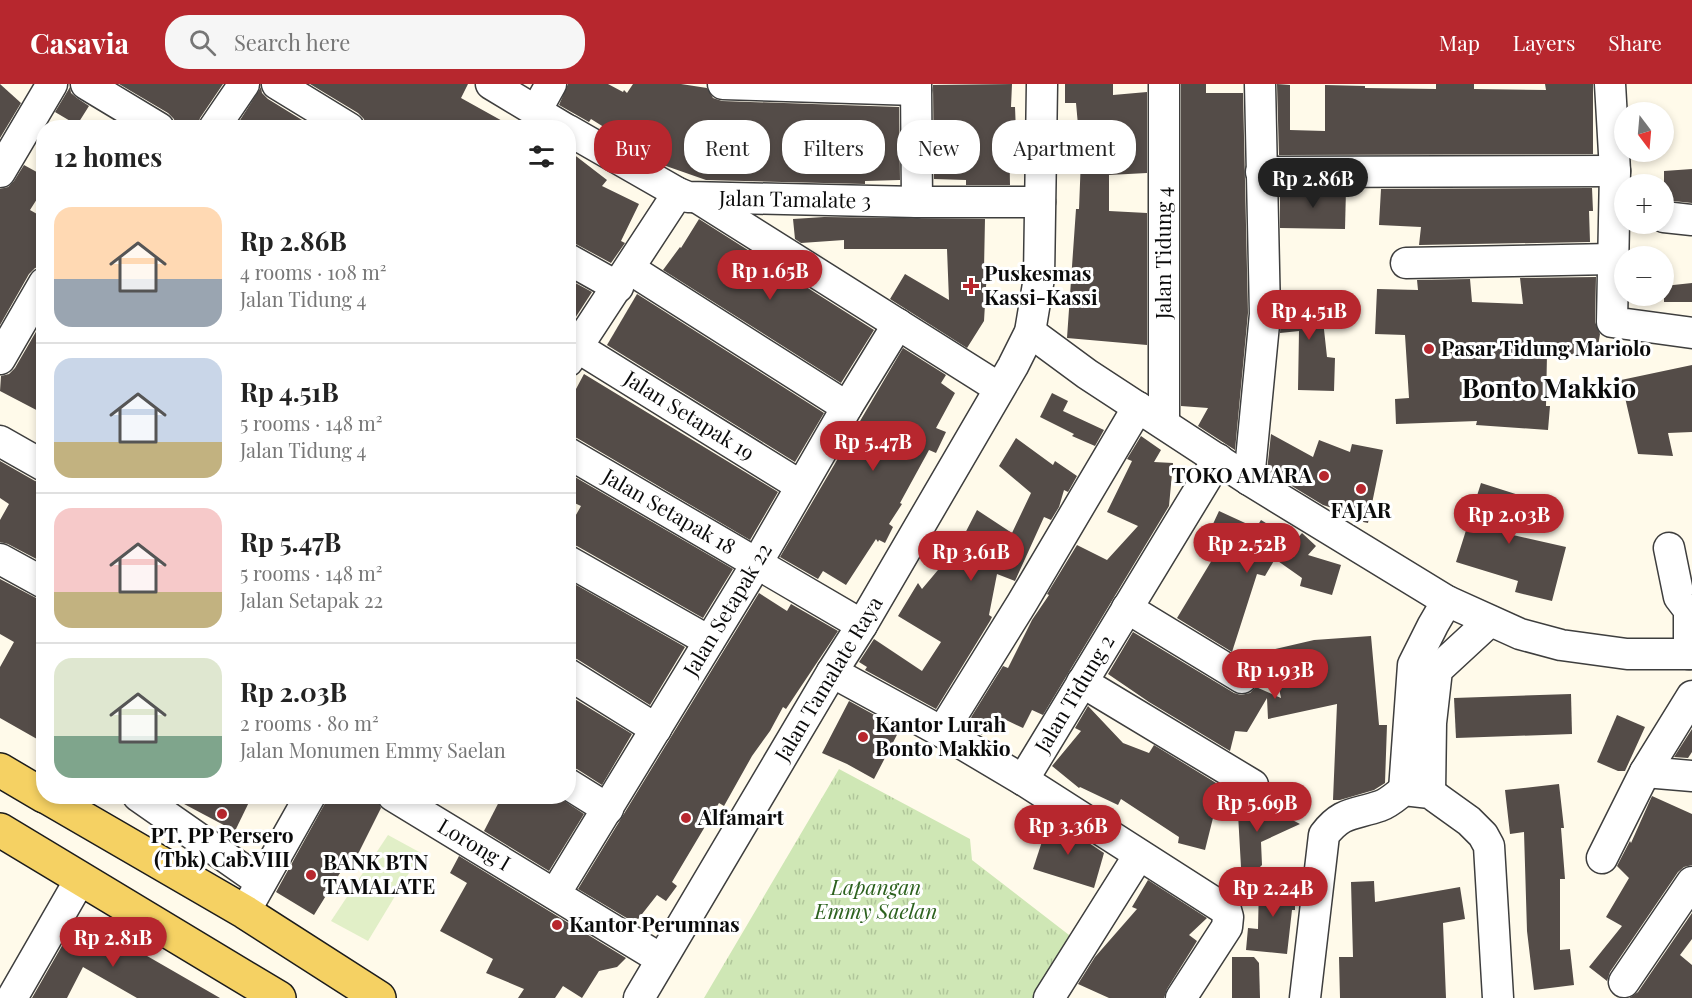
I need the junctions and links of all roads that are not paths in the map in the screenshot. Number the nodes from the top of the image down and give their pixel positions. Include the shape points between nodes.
1 (52, 84) edge
2 (86, 84) edge
3 (244, 84) edge
4 (277, 84) edge
5 (491, 84) edge
6 (551, 84) edge
7 (725, 84) edge
8 (1042, 84) edge
9 (1164, 84) edge
10 (1260, 84) edge
11 (1610, 84) edge
12 (916, 87) edge
13 (536, 111) junction
14 (140, 120) edge
15 (219, 120) edge
16 (336, 120) edge
17 (551, 120) edge
18 (576, 134) edge
19 (1615, 171) junction
20 (0, 172) edge
21 (1261, 172) junction
22 (1615, 174) edge
23 (688, 196) junction
24 (917, 202) junction
25 (1040, 202) junction
26 (1674, 218) edge
27 (1692, 220) edge
28 (1616, 234) edge
29 (1612, 259) junction
30 (576, 262) edge
31 (1406, 263) dead end
32 (624, 278) junction
33 (36, 297) edge
34 (898, 324) junction
35 (1030, 332) junction
36 (1692, 333) edge
37 (576, 350) edge
38 (576, 356) edge
39 (0, 359) edge
40 (999, 388) junction
41 (847, 407) junction
42 (1138, 407) junction
43 (1164, 423) junction
44 (0, 441) edge
45 (576, 458) edge
46 (1218, 459) junction
47 (36, 461) edge
48 (1249, 480) junction
49 (801, 486) junction
50 (1669, 548) dead end
51 (0, 559) edge
52 (757, 563) junction
53 (576, 566) edge
54 (36, 579) edge
55 (1447, 601) junction
56 (1127, 608) junction
57 (1490, 621) junction
58 (862, 625) junction
59 (709, 641) junction
60 (1691, 654) edge
61 (1425, 667) junction
62 (832, 672) junction
63 (1242, 678) dead end
64 (576, 679) edge
65 (1082, 682) junction
66 (1692, 696) edge
67 (656, 729) junction
68 (942, 732) junction
69 (0, 770) edge
70 (1646, 772) junction
71 (1692, 776) edge
72 (1023, 780) junction
73 (1253, 785) dead end
74 (576, 789) edge
75 (36, 791) edge
76 (1417, 792) junction
77 (58, 804) edge
78 (149, 804) edge
79 (305, 804) edge
80 (406, 804) edge
81 (608, 809) junction
82 (0, 830) edge
83 (1139, 855) junction
84 (1602, 858) dead end
85 (81, 879) junction
86 (261, 882) junction
87 (1692, 882) edge
88 (555, 894) junction
89 (245, 912) junction
90 (661, 959) junction
91 (1624, 982) dead end
92 (12, 998) edge
93 (279, 998) edge
94 (379, 998) edge
95 (639, 998) edge
96 (1049, 998) edge
97 (1181, 998) edge
98 (1305, 998) edge
99 (1498, 998) edge

1 - 20 street
2 - 14 street
3 - 15 street
4 - 16 street
5 - 13 street
6 - 13 street
7 - 12 street
8 - 25 street, Jalan Tamalate Raya
9 - 43 street, Jalan Tidung 4
10 - 21 street
11 - 19 street
12 - 24 street
13 - 17 street
18 - 23 street, Jalan Tamalate 3
19 - 21 street
19 - 22 street
21 - 48 street via 1265,314
23 - 24 street, Jalan Tamalate 3
23 - 32 street
23 - 34 street
24 - 25 street, Jalan Tamalate 3
25 - 35 street, Jalan Tamalate Raya via 1039,278
26 - 27 street
28 - 29 street
29 - 31 street
29 - 36 street via 1612,322
30 - 32 street
32 - 37 street
32 - 41 street
33 - 39 street
34 - 40 street
34 - 41 street, Jalan Setapak 22
35 - 40 street, Jalan Tamalate Raya
35 - 42 street
38 - 49 street, Jalan Setapak 19
40 - 58 street, Jalan Tamalate Raya
41 - 49 street, Jalan Setapak 22
42 - 43 street
42 - 68 street
43 - 46 street
44 - 47 street
45 - 52 street, Jalan Setapak 18
46 - 48 street
46 - 56 street, Jalan Tidung 2
48 - 55 street
49 - 52 street, Jalan Setapak 22
50 - 60 street via 1678,597 1689,610
51 - 54 street
52 - 58 street, Jalan Setapak 18
52 - 59 street, Jalan Setapak 22
53 - 59 street
55 - 57 street
55 - 61 street via 1433,624
56 - 63 street
56 - 65 street, Jalan Tidung 2
57 - 60 street via 1520,634 1599,651
57 - 61 street
58 - 62 street, Jalan Tamalate Raya
59 - 67 street, Jalan Setapak 22
61 - 76 street via 1431,723
62 - 68 street
62 - 90 street, Jalan Tamalate Raya
64 - 67 street
65 - 72 street, Jalan Tidung 2
65 - 73 street
66 - 70 street
67 - 81 street, Jalan Setapak 22
68 - 72 street
69 - 75 main road
70 - 71 street
70 - 84 street
72 - 83 street
74 - 81 street
76 - 98 street via 1342,816 1324,835
76 - 99 street via 1469,821 1489,846
77 - 89 main road
78 - 86 street
79 - 86 street
80 - 88 street, Lorong I
81 - 88 street, Jalan Setapak 22
82 - 85 main road
83 - 96 street
83 - 97 street via 1226,910 1227,927
85 - 92 street
85 - 93 main road
86 - 89 street
87 - 91 street
88 - 90 street, Lorong I
89 - 94 main road
90 - 95 street, Jalan Tamalate Raya

